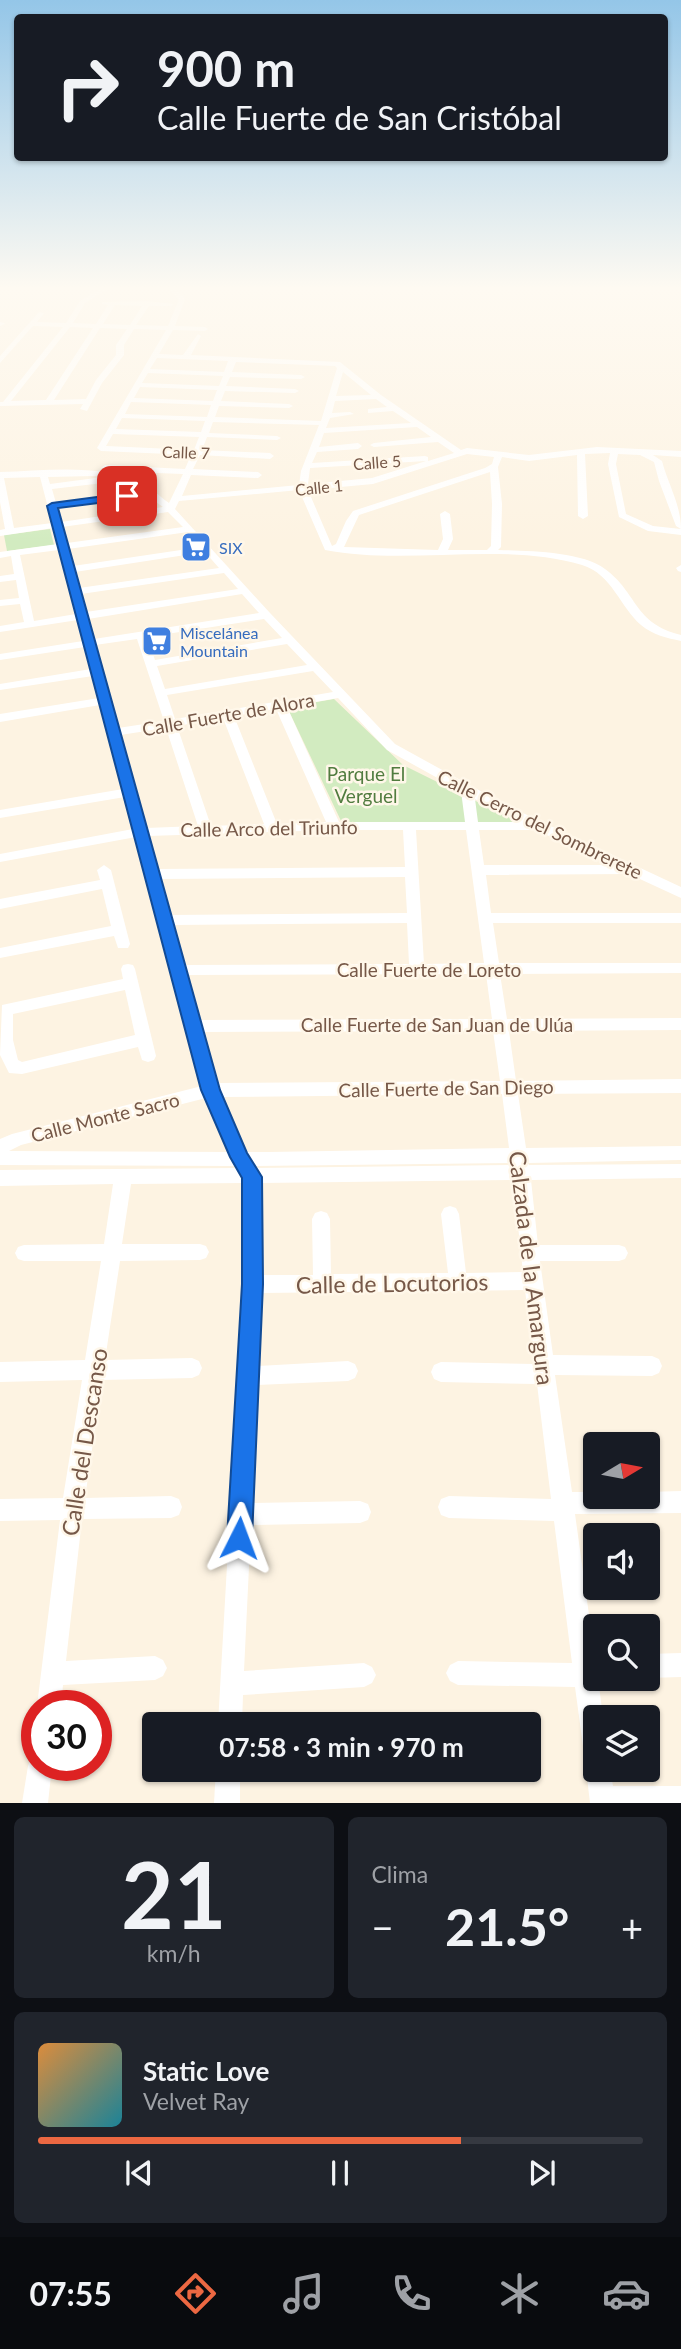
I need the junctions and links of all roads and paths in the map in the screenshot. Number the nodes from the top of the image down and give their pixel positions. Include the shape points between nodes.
1 (27, 374) edge
2 (67, 374) edge
3 (105, 374) edge
4 (143, 374) edge
5 (229, 374) edge
6 (232, 374) edge
7 (339, 374) edge
8 (351, 374) edge
9 (301, 377) joint
10 (137, 385) junction
11 (222, 388) junction
12 (295, 391) junction
13 (378, 397) junction
14 (332, 399) junction
15 (130, 400) junction
16 (49, 401) junction
17 (3, 403) edge
18 (215, 403) junction
19 (289, 406) junction
20 (397, 408) junction
21 (371, 411) dead end
22 (350, 414) dead end
23 (121, 415) junction
24 (210, 419) junction
25 (282, 422) junction
26 (324, 423) junction
27 (418, 425) junction
28 (112, 431) junction
29 (203, 435) junction
30 (277, 438) junction
31 (438, 439) junction
32 (374, 445) dead end
33 (358, 446) dead end
34 (315, 450) junction
35 (615, 450) junction
36 (582, 451) junction
37 (636, 451) junction
38 (197, 452) junction
39 (460, 453) junction
40 (681, 454) edge
41 (270, 456) junction
42 (498, 456) junction
43 (447, 457) junction
44 (307, 466) junction
45 (494, 467) junction
46 (97, 468) junction
47 (188, 471) junction
48 (43, 473) junction
49 (0, 475) edge
50 (258, 475) junction
51 (118, 478) junction
52 (136, 484) junction
53 (47, 487) junction
54 (303, 489) junction
55 (1, 492) edge
56 (152, 493) junction
57 (252, 494) junction
58 (172, 504) junction
59 (52, 506) junction
60 (3, 512) edge
61 (445, 514) dead end
62 (583, 516) dead end
63 (57, 526) junction
64 (681, 526) edge
65 (190, 529) junction
66 (5, 532) edge
67 (681, 532) edge
68 (62, 547) junction
69 (208, 549) junction
70 (333, 549) junction
71 (442, 552) junction
72 (15, 553) junction
73 (489, 553) junction
74 (0, 555) edge
75 (68, 570) junction
76 (226, 570) junction
77 (20, 576) junction
78 (0, 579) edge
79 (245, 591) junction
80 (75, 592) junction
81 (25, 600) junction
82 (0, 603) edge
83 (266, 615) junction
84 (81, 617) junction
85 (30, 625) junction
86 (0, 629) edge
87 (141, 635) junction
88 (681, 638) edge
89 (291, 640) junction
90 (89, 643) junction
91 (0, 657) edge
92 (151, 664) junction
93 (317, 667) junction
94 (96, 672) junction
95 (0, 687) edge
96 (160, 693) junction
97 (343, 694) junction
98 (104, 701) junction
99 (280, 705) junction
100 (227, 714) junction
101 (0, 718) edge
102 (171, 724) junction
103 (113, 733) junction
104 (467, 790) junction
105 (129, 792) junction
106 (0, 814) edge
107 (334, 826) junction
108 (409, 826) junction
109 (473, 826) junction
110 (540, 826) junction
111 (273, 829) junction
112 (206, 830) junction
113 (140, 832) junction
114 (0, 858) edge
115 (479, 870) junction
116 (635, 870) junction
117 (411, 872) junction
118 (151, 874) junction
119 (681, 893) edge
120 (0, 904) edge
121 (414, 918) junction
122 (485, 918) junction
123 (681, 918) edge
124 (164, 920) junction
125 (0, 953) edge
126 (681, 968) edge
127 (492, 969) junction
128 (178, 970) junction
129 (416, 970) junction
130 (500, 1024) junction
131 (681, 1024) edge
132 (193, 1026) junction
133 (144, 1039) junction
134 (3, 1040) edge
135 (148, 1056) dead end
136 (681, 1086) edge
137 (508, 1087) junction
138 (211, 1090) junction
139 (0, 1147) edge
140 (681, 1153) edge
141 (240, 1157) junction
142 (0, 1158) edge
143 (520, 1164) junction
144 (681, 1171) edge
145 (252, 1177) junction
146 (0, 1178) edge
147 (123, 1178) junction
148 (450, 1214) dead end
149 (321, 1219) dead end
150 (200, 1252) dead end
151 (531, 1252) junction
152 (24, 1253) dead end
153 (112, 1253) junction
154 (619, 1253) dead end
155 (533, 1281) junction
156 (458, 1282) junction
157 (322, 1283) junction
158 (252, 1284) junction
159 (652, 1366) dead end
160 (192, 1368) dead end
161 (545, 1369) junction
162 (96, 1370) junction
163 (348, 1371) dead end
164 (441, 1372) dead end
165 (0, 1373) edge
166 (247, 1376) junction
167 (681, 1502) edge
168 (563, 1506) junction
169 (171, 1507) dead end
170 (449, 1507) dead end
171 (0, 1510) edge
172 (72, 1510) junction
173 (360, 1512) dead end
174 (240, 1514) junction
175 (583, 1636) edge
176 (660, 1665) edge
177 (681, 1665) edge
178 (155, 1668) dead end
179 (583, 1669) edge
180 (458, 1673) dead end
181 (54, 1674) junction
182 (364, 1675) dead end
183 (231, 1684) junction
184 (52, 1690) edge
185 (230, 1712) edge
186 (38, 1781) edge
187 (228, 1782) edge
188 (600, 1782) edge
189 (681, 1799) edge
190 (602, 1801) edge
191 (35, 1803) edge
192 (227, 1803) edge

1 - 17 street
2 - 16 street
3 - 16 street via 86,405
4 - 10 street
5 - 11 street
6 - 9 street
7 - 14 street
8 - 13 street
9 - 12 street
10 - 11 street
10 - 15 street
11 - 12 street
11 - 18 street
12 - 19 street
13 - 14 street
13 - 20 street
14 - 26 street
15 - 18 street
15 - 23 street
16 - 17 street
18 - 19 street
18 - 24 street
19 - 25 street
20 - 21 street
20 - 27 street
22 - 26 street
23 - 24 street
23 - 28 street
24 - 25 street
24 - 29 street
25 - 26 street
25 - 30 street
26 - 27 street
26 - 34 street
27 - 31 street
28 - 29 street
28 - 38 street, Calle 7 via 101,448
29 - 30 street
29 - 38 street
30 - 41 street
31 - 32 street
31 - 39 street
33 - 34 street
34 - 44 street
35 - 36 street
35 - 37 street
35 - 67 street via 612,464 622,515 651,529
36 - 42 street via 529,458
36 - 62 street
37 - 40 street
37 - 64 street via 658,461
38 - 41 street, Calle 7
38 - 47 street
39 - 42 street
39 - 43 street, Calle 1
41 - 50 street
42 - 45 street
43 - 44 street, Calle 5
43 - 54 street, Calle 1 via 373,481
44 - 54 street
45 - 70 street via 356,513 350,518 346,537
45 - 73 street via 496,547
46 - 47 street
46 - 49 street, Calle Cerro del Sombrerete
46 - 52 street, Calle Cerro del Sombrerete via 126,475
47 - 50 street
47 - 58 street
48 - 49 street, Calle Cerro del Sombrerete
48 - 51 street, Calle Cerro del Sombrerete
48 - 53 street
49 - 55 street
50 - 57 street
51 - 52 street, Calle Cerro del Sombrerete
51 - 53 street
52 - 56 street, Calle Cerro del Sombrerete
53 - 59 street
54 - 57 street, Calle 1
54 - 70 street
55 - 60 street
56 - 58 street, Calle Cerro del Sombrerete
56 - 59 street
57 - 58 street, Calle 1
58 - 63 street, Calle 1
58 - 65 street, Calle Cerro del Sombrerete
59 - 63 street
60 - 66 street
61 - 71 street via 447,539
63 - 66 street, Calle 1
63 - 68 street
65 - 68 street
65 - 69 street, Calle Cerro del Sombrerete
68 - 72 street
68 - 75 street
69 - 75 street
69 - 76 street, Calle Cerro del Sombrerete
70 - 71 street
71 - 73 street
72 - 74 street
72 - 77 street
73 - 88 street via 555,557 602,568 646,625
75 - 80 street
76 - 79 street, Calle Cerro del Sombrerete
76 - 80 street
77 - 78 street
77 - 81 street
79 - 83 street, Calle Cerro del Sombrerete
79 - 84 street
80 - 84 street
81 - 82 street
81 - 85 street
83 - 87 street
83 - 89 street, Calle Cerro del Sombrerete
84 - 85 street
84 - 90 street
85 - 86 street
87 - 90 street
87 - 92 street
89 - 92 street
89 - 93 street, Calle Cerro del Sombrerete
90 - 91 street
90 - 94 street
92 - 96 street
93 - 96 street
93 - 97 street, Calle Cerro del Sombrerete
94 - 95 street
94 - 98 street
96 - 102 street
97 - 99 street, Calle Fuerte de Alora
97 - 104 street, Calle Cerro del Sombrerete via 391,747
98 - 101 street
98 - 103 street
99 - 100 street, Calle Fuerte de Alora
99 - 107 street
100 - 102 street, Calle Fuerte de Alora
100 - 111 street
102 - 103 street, Calle Fuerte de Alora
102 - 112 street
103 - 105 street
104 - 109 street, Calzada de la Amargura
104 - 110 street, Calle Cerro del Sombrerete
105 - 106 street
105 - 113 street
107 - 108 street, Calle Arco del Triunfo
107 - 111 street, Calle Arco del Triunfo
108 - 109 street, Calle Arco del Triunfo
108 - 117 street
109 - 110 street, Calle Arco del Triunfo
109 - 115 street, Calzada de la Amargura
110 - 116 street, Calle Cerro del Sombrerete
111 - 112 street, Calle Arco del Triunfo
112 - 113 street, Calle Arco del Triunfo
113 - 114 street, Calle Arco del Triunfo
113 - 118 street
115 - 116 street
115 - 122 street, Calzada de la Amargura
116 - 119 street, Calle Cerro del Sombrerete
117 - 118 street
117 - 121 street
118 - 124 street
120 - 125 street via 105,876 121,937
121 - 124 street
121 - 129 street
122 - 123 street
122 - 127 street, Calzada de la Amargura
124 - 128 street
126 - 127 street, Calle Fuerte de Loreto
127 - 129 street, Calle Fuerte de Loreto
127 - 130 street, Calzada de la Amargura
128 - 129 street, Calle Fuerte de Loreto
128 - 132 street
130 - 131 street, Calle Fuerte de San Juan de Ulúa
130 - 132 street, Calle Fuerte de San Juan de Ulúa
130 - 137 street, Calzada de la Amargura
132 - 138 street
133 - 134 street via 15,1069
133 - 134 street via 130,976 7,1009
133 - 135 street
136 - 137 street, Calle Fuerte de San Diego
137 - 138 street, Calle Fuerte de San Diego
137 - 143 street, Calzada de la Amargura
138 - 139 street, Calle Monte Sacro
138 - 141 street
140 - 143 street
141 - 142 street
141 - 143 street
141 - 145 street
143 - 144 street
143 - 145 street
143 - 151 street, Calzada de la Amargura
145 - 147 street
145 - 158 street
146 - 147 street
147 - 153 street, Calle del Descanso
148 - 156 street
149 - 157 street
150 - 153 street
151 - 154 street
151 - 155 street, Calzada de la Amargura
152 - 153 street
153 - 162 street, Calle del Descanso
155 - 156 street, Calle de Locutorios
155 - 161 street, Calzada de la Amargura
156 - 157 street, Calle de Locutorios
157 - 158 street, Calle de Locutorios
158 - 166 street
159 - 161 street
160 - 162 street
161 - 164 street
161 - 168 street, Calzada de la Amargura
162 - 165 street
162 - 172 street, Calle del Descanso
163 - 166 street
166 - 174 street
167 - 168 street
168 - 170 street
168 - 175 street, Calzada de la Amargura
169 - 172 street
171 - 172 street
172 - 181 street, Calle del Descanso
173 - 174 street
174 - 183 street
176 - 177 street
178 - 181 street
179 - 180 street
181 - 184 street, Calle del Descanso
182 - 183 street
183 - 185 street
186 - 191 street
187 - 192 street
188 - 190 street
189 - 190 street

